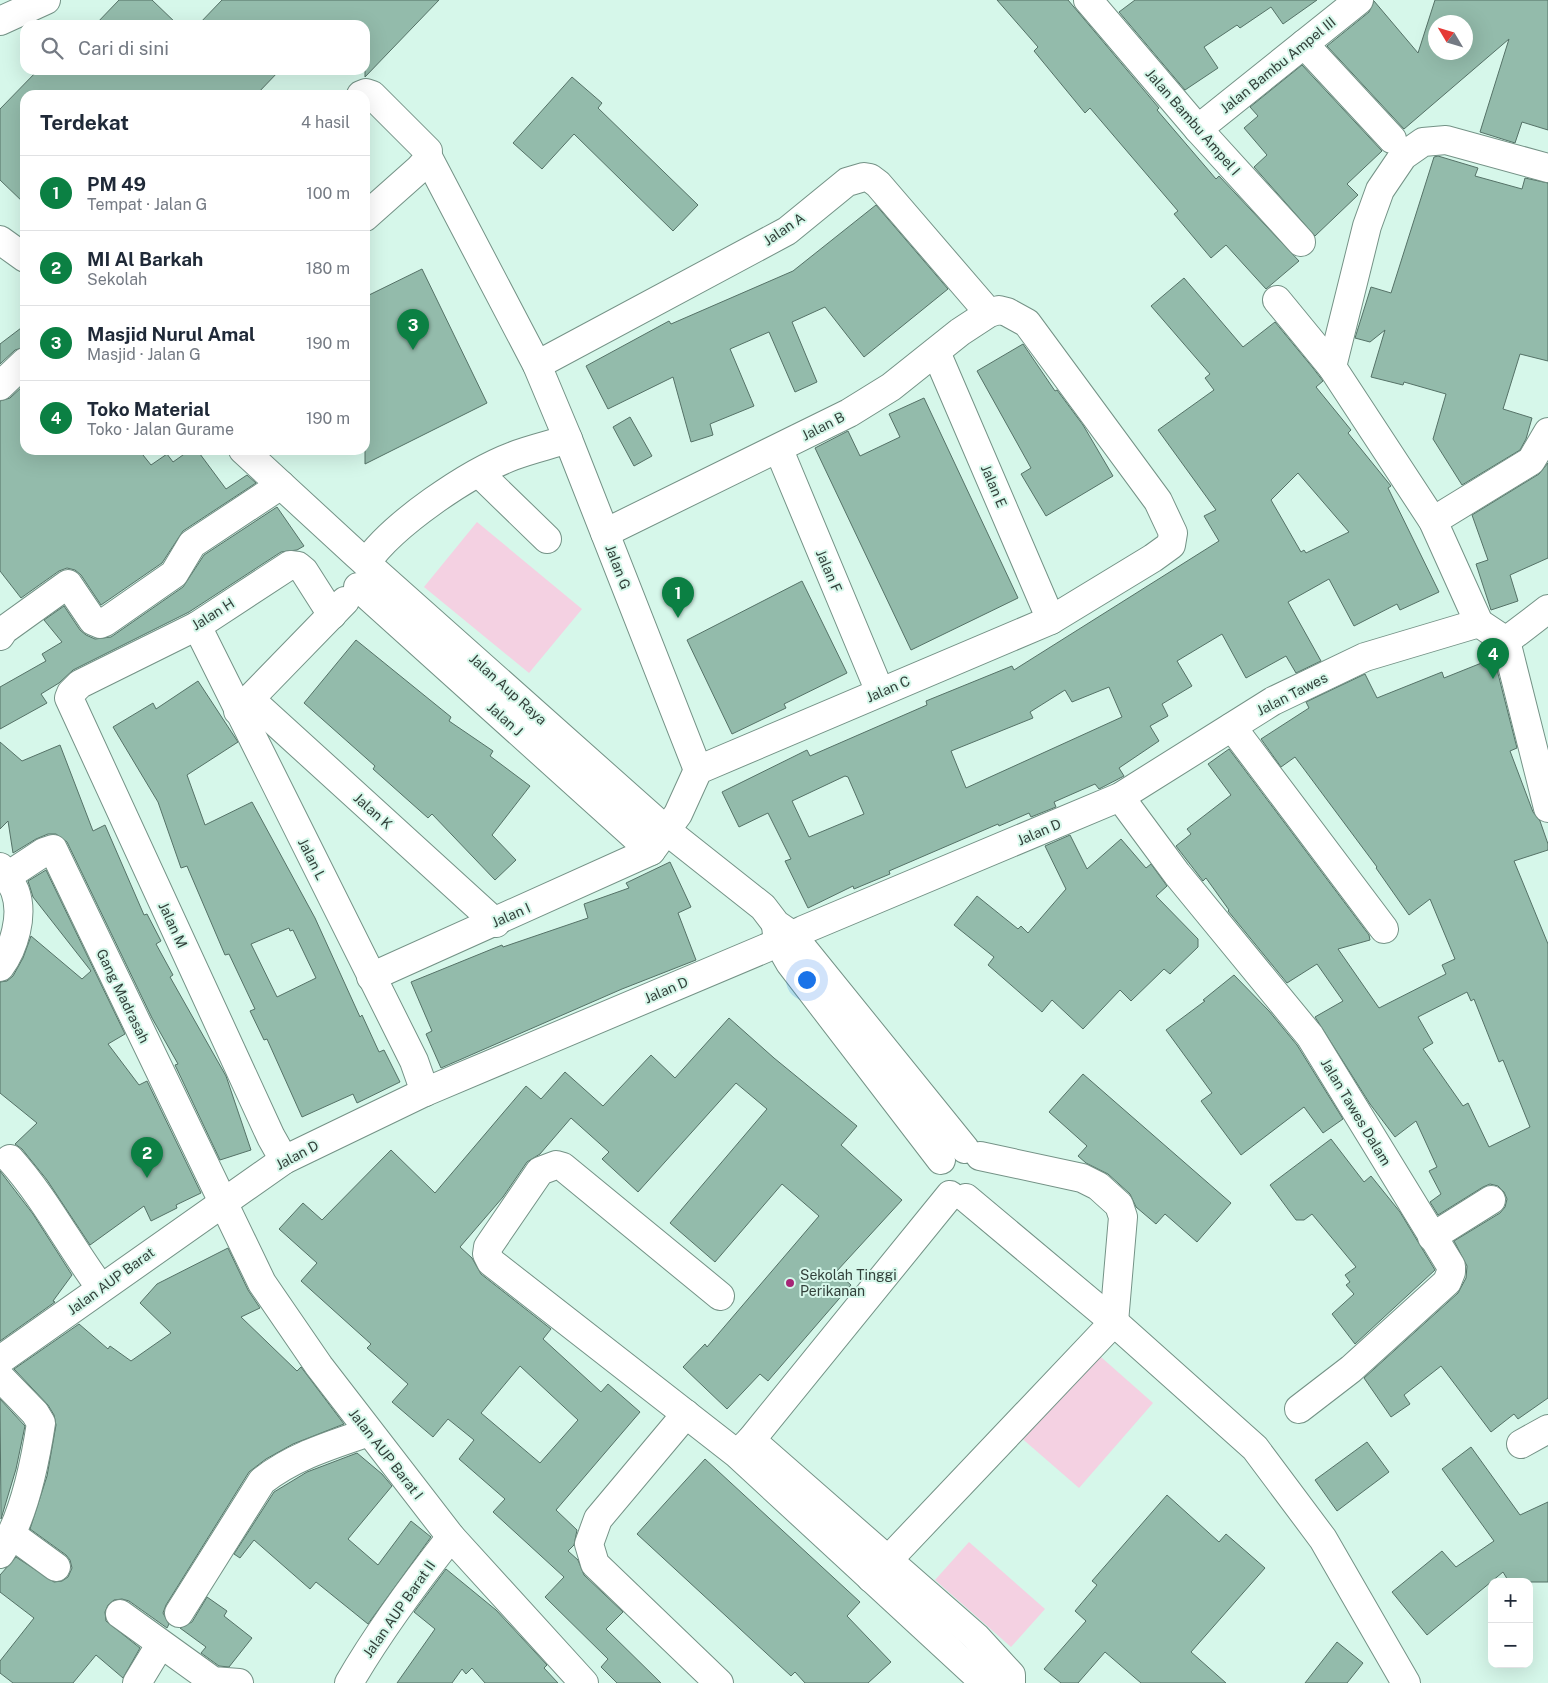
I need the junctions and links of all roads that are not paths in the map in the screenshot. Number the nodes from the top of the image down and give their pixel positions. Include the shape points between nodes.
1 (46, 0) edge
2 (1359, 0) edge
3 (1101, 4) edge
4 (0, 20) edge
5 (1304, 44) junction
6 (370, 94) edge
7 (1198, 129) junction
8 (1392, 139) dead end
9 (428, 157) junction
10 (1548, 168) edge
11 (370, 213) edge
12 (0, 240) edge
13 (1301, 242) dead end
14 (20, 254) edge
15 (1277, 300) dead end
16 (989, 313) junction
17 (936, 352) junction
18 (537, 365) junction
19 (20, 367) edge
20 (1332, 367) junction
21 (0, 386) edge
22 (1548, 432) edge
23 (568, 439) junction
24 (779, 450) junction
25 (248, 455) edge
26 (479, 473) junction
27 (281, 485) junction
28 (1433, 521) junction
29 (605, 533) junction
30 (547, 538) dead end
31 (366, 573) junction
32 (1542, 614) edge
33 (332, 615) junction
34 (1051, 620) junction
35 (1479, 623) junction
36 (1, 624) edge
37 (197, 626) junction
38 (1506, 641) junction
39 (74, 690) joint
40 (880, 692) junction
41 (244, 705) junction
42 (1232, 727) junction
43 (698, 770) junction
44 (1120, 797) junction
45 (1548, 808) edge
46 (657, 844) junction
47 (3, 872) edge
48 (496, 923) junction
49 (1384, 929) dead end
50 (782, 934) junction
51 (0, 967) edge
52 (371, 977) junction
53 (425, 1092) junction
54 (962, 1155) junction
55 (10, 1159) dead end
56 (284, 1160) junction
57 (958, 1197) junction
58 (1491, 1200) dead end
59 (222, 1202) junction
60 (1432, 1237) junction
61 (100, 1287) junction
62 (720, 1296) dead end
63 (1114, 1322) junction
64 (0, 1360) edge
65 (0, 1377) edge
66 (1299, 1408) dead end
67 (686, 1414) junction
68 (1548, 1429) edge
69 (369, 1432) junction
70 (1521, 1444) dead end
71 (744, 1447) junction
72 (451, 1538) junction
73 (6, 1545) edge
74 (56, 1567) dead end
75 (880, 1569) junction
76 (179, 1613) dead end
77 (120, 1614) dead end
78 (160, 1644) junction
79 (137, 1683) edge
80 (239, 1683) edge
81 (350, 1683) edge
82 (584, 1683) edge
83 (719, 1683) edge
84 (985, 1683) edge
85 (1011, 1683) edge
86 (1406, 1683) edge

1 - 4 street
2 - 5 street, Jalan Bambu Ampel III
3 - 7 street, Jalan Bambu Ampel I
5 - 7 street, Jalan Bambu Ampel III
5 - 8 street
6 - 9 street, Jalan G via 427,149
7 - 13 street, Jalan Bambu Ampel I
9 - 11 street via 420,169
9 - 18 street, Jalan G
10 - 20 street via 1446,140 1423,142 1403,156 1380,190 1367,226
12 - 14 street
15 - 20 street
16 - 17 street, Jalan B
16 - 18 street, Jalan A via 878,184 870,178 856,178 787,231
16 - 34 street, Jalan C via 1007,312 1027,323 1163,508 1173,533 1173,542 1153,558
17 - 24 street, Jalan B via 869,402
17 - 34 street, Jalan E
18 - 23 street, Jalan G
19 - 21 street
20 - 28 street
22 - 28 street via 1531,461
23 - 26 street via 512,456
23 - 29 street, Jalan G
24 - 29 street, Jalan B
24 - 40 street, Jalan F
25 - 27 street, Jalan Aup Raya
26 - 30 street
26 - 31 street via 419,513 375,550
27 - 31 street, Jalan Aup Raya
27 - 36 street via 192,544 174,574 106,622 93,621 68,584
28 - 35 street
29 - 43 street, Jalan G
31 - 33 street
31 - 46 street, Jalan Aup Raya
32 - 38 street
33 - 37 street, Jalan H via 304,571 290,565
33 - 41 street
34 - 40 street, Jalan C
35 - 38 street
35 - 42 street, Jalan Tawes via 1365,657 1273,700
37 - 39 street, Jalan H via 89,679
37 - 41 street, Jalan L
38 - 45 street
39 - 56 street, Jalan M via 70,703
40 - 43 street, Jalan C
41 - 48 street, Jalan K
41 - 52 street, Jalan L
42 - 44 street, Jalan Tawes
42 - 49 street
43 - 46 street
44 - 50 street, Jalan D
44 - 60 street, Jalan Tawes Dalam via 1177,874 1310,1036
46 - 48 street, Jalan I
46 - 50 street, Jalan Aup Raya via 763,907
47 - 51 street via 15,891 16,929 11,949
47 - 59 street, Gang Madrasah via 53,849
48 - 52 street, Jalan I
50 - 53 street, Jalan D
50 - 54 street, Jalan Aup Raya via 790,963
52 - 53 street, Jalan L via 414,1061
53 - 56 street, Jalan D
54 - 57 street via 938,1170 938,1180 943,1189
54 - 57 street via 985,1164 986,1181 975,1195
54 - 63 street via 1082,1178 1098,1186 1119,1205 1123,1217
55 - 61 street via 39,1194
56 - 59 street, Jalan D
57 - 63 street
57 - 71 street
58 - 60 street
59 - 61 street, Jalan AUP Barat
59 - 69 street, Jalan AUP Barat I via 262,1283
60 - 66 street, Jalan Tawes Dalam via 1451,1266 1447,1282 1351,1369
61 - 64 street, Jalan AUP Barat
62 - 67 street via 563,1167 556,1165 540,1171 488,1247 491,1262
63 - 75 street
63 - 86 street via 1255,1448 1323,1538
65 - 73 street via 41,1423 33,1470
67 - 71 street
67 - 83 street via 598,1519 589,1544 595,1564
68 - 70 street
69 - 72 street, Jalan AUP Barat I
69 - 76 street via 306,1454 262,1481
71 - 75 street
72 - 81 street, Jalan AUP Barat II via 409,1590
72 - 82 street, Jalan AUP Barat I
73 - 74 street
75 - 84 street
75 - 85 street via 976,1637 1011,1675
77 - 78 street
78 - 79 street
78 - 80 street via 213,1681

